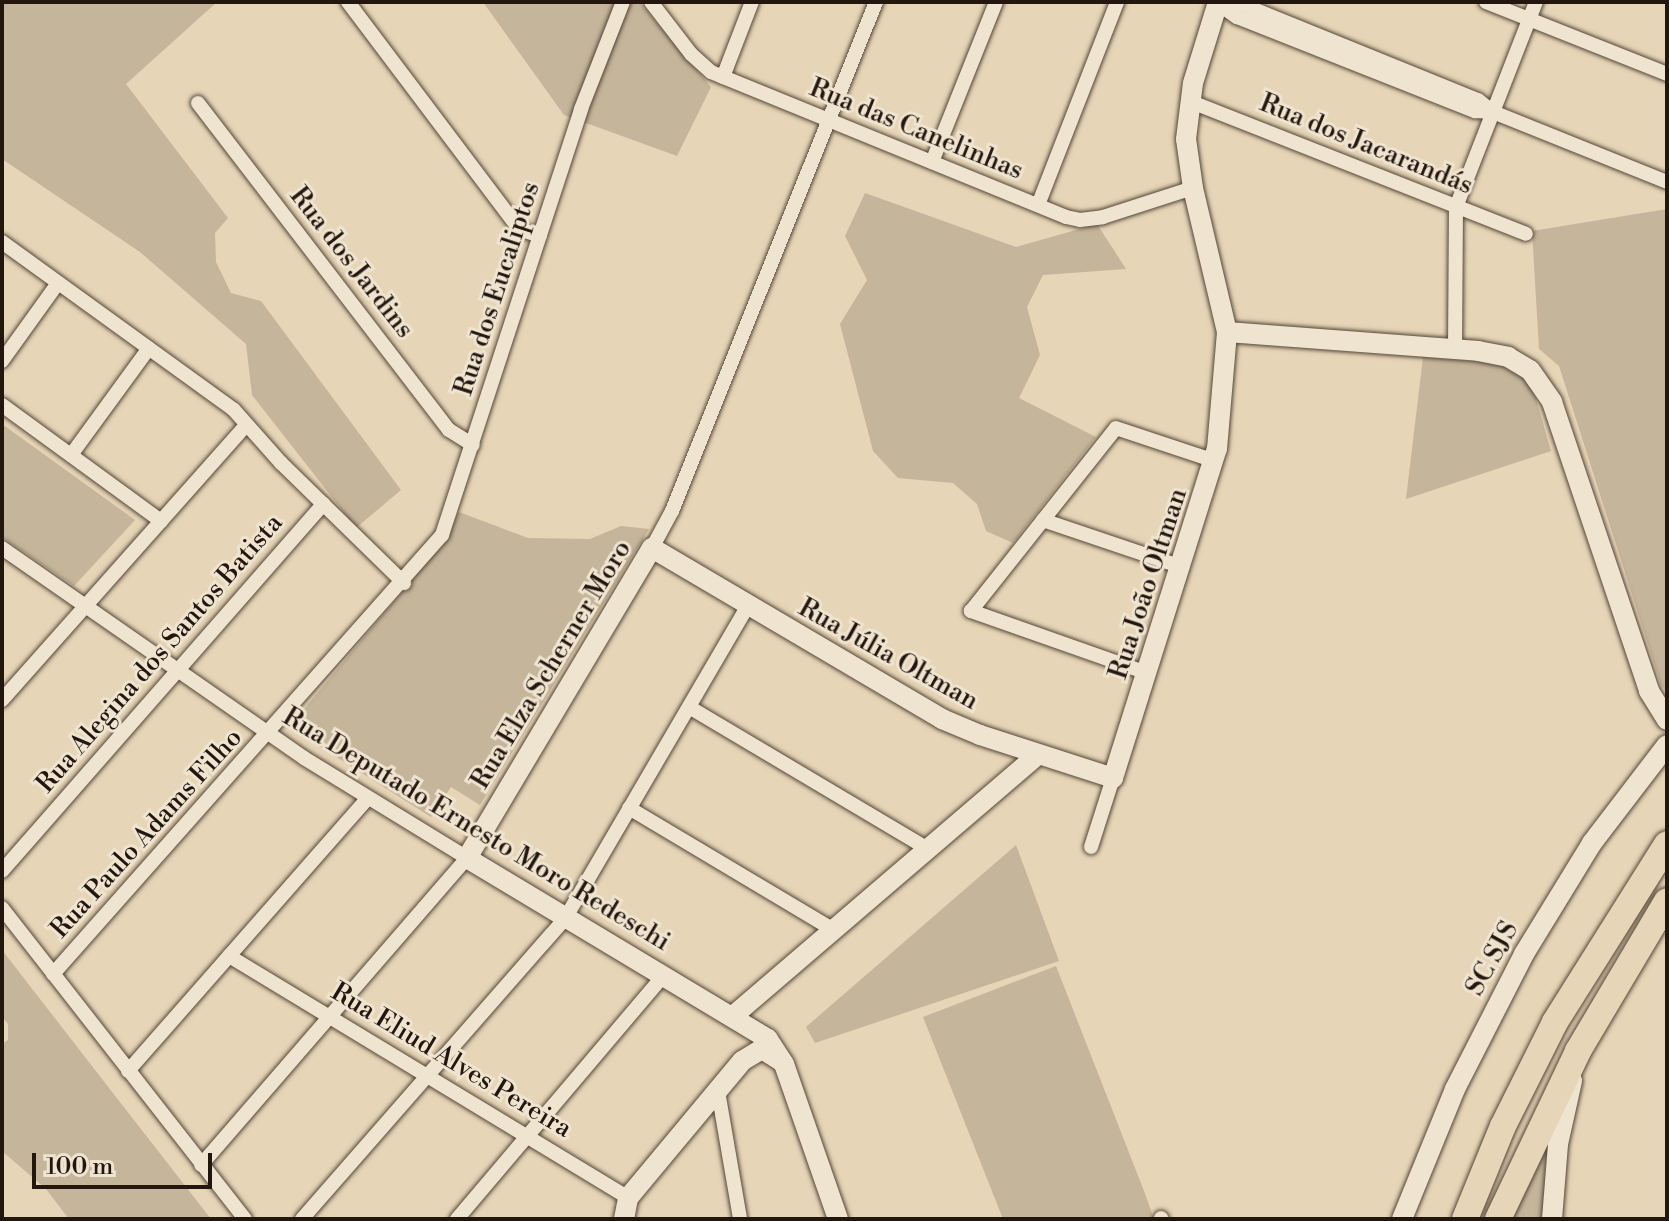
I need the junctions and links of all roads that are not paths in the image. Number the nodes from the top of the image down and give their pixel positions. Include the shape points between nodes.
1 (348, 2) edge
2 (623, 2) edge
3 (651, 2) edge
4 (752, 2) edge
5 (876, 2) edge
6 (996, 2) edge
7 (1117, 2) edge
8 (1217, 2) edge
9 (1486, 2) edge
10 (1536, 2) edge
11 (1529, 19) junction
12 (1667, 74) edge
13 (723, 77) junction
14 (1189, 101) junction
15 (198, 103) dead end
16 (1493, 112) junction
17 (829, 120) junction
18 (932, 162) junction
19 (1667, 182) edge
20 (1193, 188) junction
21 (1038, 205) junction
22 (1456, 207) junction
23 (1526, 234) dead end
24 (540, 236) junction
25 (2, 242) edge
26 (58, 283) junction
27 (1227, 332) junction
28 (149, 348) junction
29 (1455, 349) junction
30 (2, 361) edge
31 (2, 405) edge
32 (246, 425) junction
33 (473, 445) junction
34 (71, 455) junction
35 (1215, 461) junction
36 (323, 504) junction
37 (1043, 520) junction
38 (161, 521) junction
39 (2, 548) edge
40 (652, 548) junction
41 (1182, 567) junction
42 (404, 583) junction
43 (748, 606) junction
44 (85, 607) junction
45 (177, 670) junction
46 (1147, 673) junction
47 (2, 700) edge
48 (689, 707) junction
49 (1667, 720) edge
50 (269, 734) junction
51 (1667, 745) edge
52 (1037, 755) junction
53 (1113, 778) junction
54 (367, 799) junction
55 (629, 808) junction
56 (1667, 844) edge
57 (1091, 847) dead end
58 (928, 849) junction
59 (467, 858) junction
60 (2, 871) edge
61 (1667, 901) edge
62 (2, 908) edge
63 (566, 917) junction
64 (834, 930) junction
65 (229, 956) junction
66 (53, 974) junction
67 (664, 975) junction
68 (733, 1016) junction
69 (329, 1017) junction
70 (1578, 1051) junction
71 (742, 1061) junction
72 (784, 1064) junction
73 (128, 1071) junction
74 (426, 1076) junction
75 (718, 1091) junction
76 (527, 1137) junction
77 (201, 1165) junction
78 (628, 1198) junction
79 (1465, 1213) edge
80 (245, 1219) edge
81 (302, 1219) edge
82 (457, 1219) edge
83 (624, 1219) edge
84 (740, 1219) edge
85 (838, 1219) edge
86 (1402, 1219) edge
87 (1498, 1219) edge
88 (1552, 1219) edge

1 - 24 street via 519,229
2 - 24 street, Rua dos Eucaliptos
3 - 13 street, Rua das Canelinhas via 700,65
4 - 13 street
5 - 17 street, Rua Elza Scherner Moro
6 - 18 street
7 - 21 street
8 - 14 street, Rua João Oltman
8 - 16 street via 1241,4 1478,100
9 - 11 street
10 - 11 street
11 - 12 street
11 - 16 street
13 - 17 street, Rua das Canelinhas
14 - 20 street, Rua João Oltman via 1186,139
14 - 22 street, Rua dos Jacarandás
15 - 33 street, Rua dos Jardins via 449,430
16 - 19 street
16 - 22 street
17 - 18 street, Rua das Canelinhas
17 - 40 street, Rua Elza Scherner Moro via 672,511
18 - 21 street, Rua das Canelinhas
20 - 21 street, Rua das Canelinhas via 1092,219 1066,217
20 - 27 street, Rua João Oltman
22 - 23 street, Rua dos Jacarandás
22 - 29 street
24 - 33 street, Rua dos Eucaliptos
25 - 26 street
26 - 28 street
26 - 30 street
27 - 29 street
27 - 35 street, Rua João Oltman
28 - 32 street via 234,410
28 - 34 street
29 - 49 street via 1518,361 1547,390 1649,691
31 - 34 street
32 - 36 street
32 - 38 street
33 - 42 street, Rua dos Eucaliptos via 442,535
34 - 38 street
35 - 37 street via 1116,428
35 - 41 street, Rua João Oltman
36 - 42 street
36 - 45 street, Rua Alegina dos Santos Batista
37 - 41 street
37 - 46 street via 971,611
38 - 44 street
39 - 44 street, Rua Deputado Ernesto Moro Redeschi
40 - 43 street, Rua Júlia Oltman
40 - 59 street, Rua Elza Scherner Moro
41 - 46 street, Rua João Oltman
42 - 50 street, Rua Paulo Adams Filho
43 - 48 street
43 - 52 street, Rua Júlia Oltman via 942,719
44 - 45 street, Rua Deputado Ernesto Moro Redeschi
44 - 47 street
45 - 50 street, Rua Deputado Ernesto Moro Redeschi
45 - 60 street, Rua Alegina dos Santos Batista
46 - 53 street, Rua João Oltman
48 - 55 street
48 - 58 street
50 - 54 street, Rua Deputado Ernesto Moro Redeschi
50 - 66 street, Rua Paulo Adams Filho
51 - 86 street, SC SJS via 1592,843 1524,954 1455,1089
52 - 53 street, Rua Júlia Oltman
52 - 58 street
53 - 57 street, Rua João Oltman
54 - 59 street, Rua Deputado Ernesto Moro Redeschi
54 - 65 street
55 - 63 street
55 - 64 street
56 - 79 highway via 1555,1022
58 - 64 street
59 - 63 street, Rua Deputado Ernesto Moro Redeschi
59 - 69 street, Rua Elza Scherner Moro
61 - 70 highway
62 - 66 street
63 - 67 street, Rua Deputado Ernesto Moro Redeschi
63 - 74 street
64 - 68 street
65 - 69 street, Rua Eliud Alves Pereira
65 - 73 street
66 - 73 street
67 - 68 street, Rua Deputado Ernesto Moro Redeschi
67 - 76 street
68 - 71 street via 747,1034
68 - 72 street, Rua Deputado Ernesto Moro Redeschi via 768,1039
69 - 74 street, Rua Eliud Alves Pereira
69 - 77 street, Rua Elza Scherner Moro
70 - 87 highway
70 - 88 street via 1558,1144
71 - 72 street via 762,1049
71 - 75 street
72 - 85 street, Rua Deputado Ernesto Moro Redeschi
73 - 77 street
74 - 76 street, Rua Eliud Alves Pereira
74 - 81 street
75 - 78 street
75 - 84 street
76 - 78 street, Rua Eliud Alves Pereira
76 - 82 street
77 - 80 street
78 - 83 street

